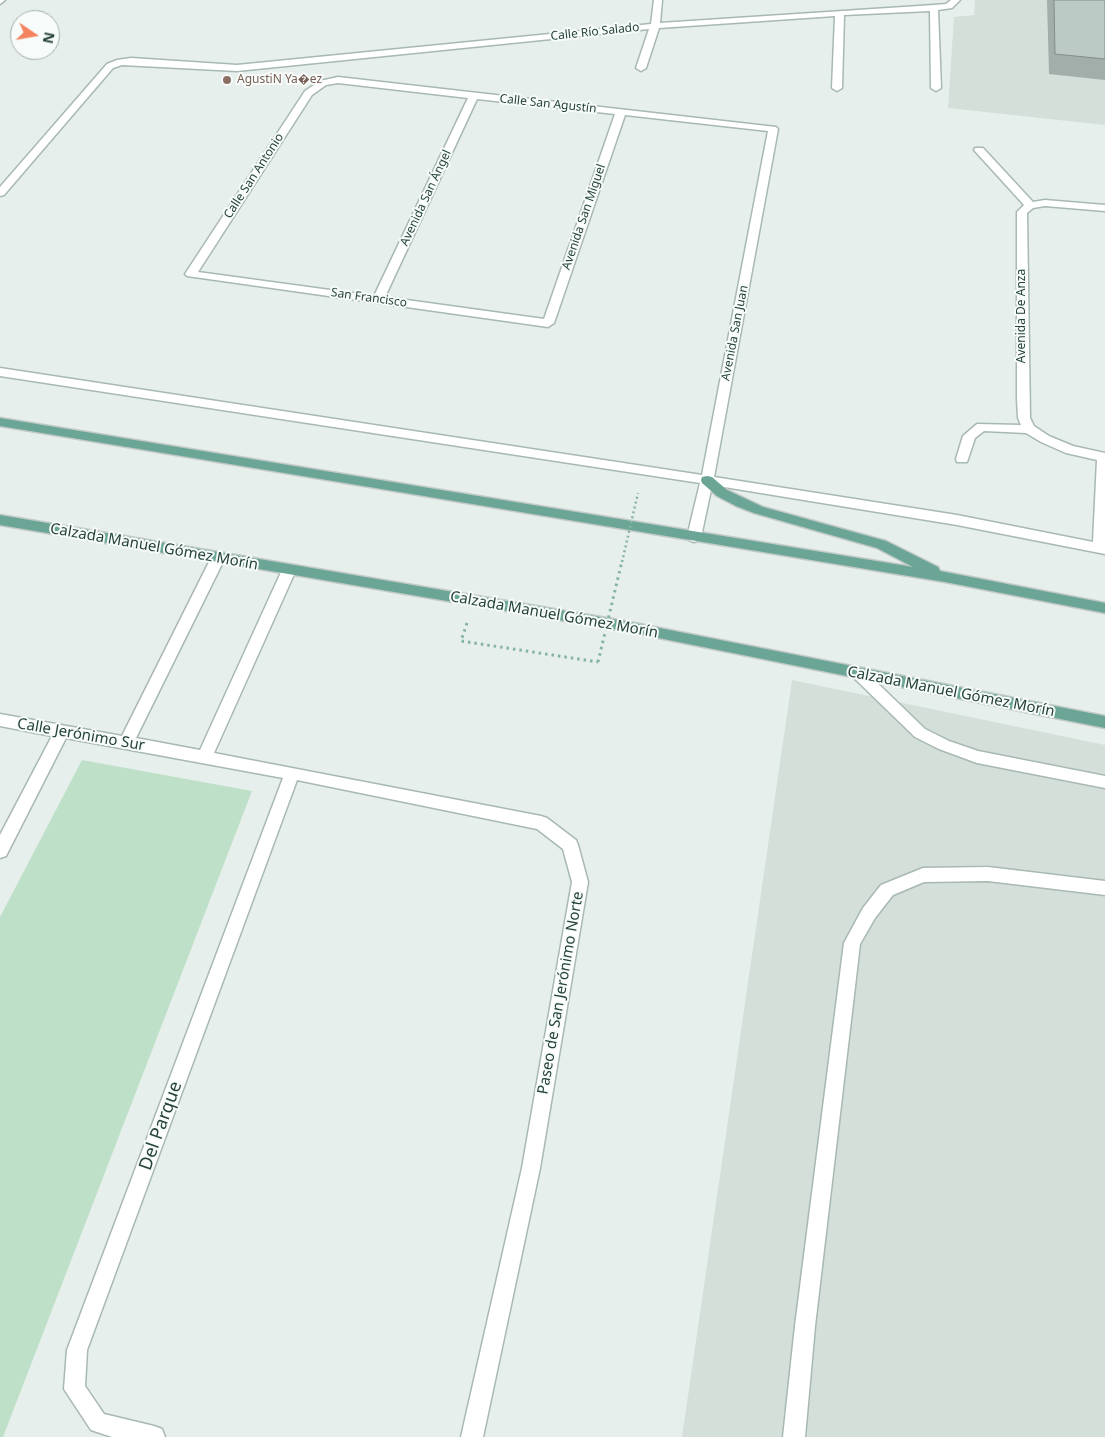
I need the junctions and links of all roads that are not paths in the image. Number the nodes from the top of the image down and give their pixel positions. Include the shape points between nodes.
1 (658, 0) edge
2 (954, 2) edge
3 (934, 8) junction
4 (840, 13) junction
5 (655, 26) junction
6 (641, 68) dead end
7 (323, 83) joint
8 (837, 88) dead end
9 (936, 88) dead end
10 (474, 96) junction
11 (621, 112) junction
12 (773, 129) joint
13 (979, 150) dead end
14 (0, 193) edge
15 (1030, 205) junction
16 (1105, 208) edge
17 (191, 274) joint
18 (378, 300) junction
19 (548, 323) joint
20 (0, 372) edge
21 (0, 422) edge
22 (1029, 429) junction
23 (1104, 457) edge
24 (962, 459) dead end
25 (707, 480) junction
26 (0, 520) edge
27 (694, 538) junction
28 (1103, 549) edge
29 (218, 558) junction
30 (289, 570) junction
31 (945, 577) junction
32 (1105, 608) edge
33 (859, 674) junction
34 (0, 720) edge
35 (1105, 722) edge
36 (62, 731) junction
37 (126, 743) junction
38 (162, 750) joint
39 (204, 758) junction
40 (292, 773) junction
41 (1105, 782) edge
42 (0, 851) edge
43 (1105, 888) edge
44 (154, 1437) edge
45 (472, 1437) edge
46 (794, 1437) edge

1 - 5 street
2 - 3 street, Calle Río Salado
3 - 4 street, Calle Río Salado
3 - 9 street
4 - 5 street, Calle Río Salado
4 - 8 street
5 - 6 street
5 - 14 street, Calle Río Salado via 237,68 131,60 120,62 110,66
7 - 10 street, Calle San Agustín via 338,80
7 - 17 street, Calle San Antonio via 308,93
10 - 11 street, Calle San Agustín
10 - 18 street, Avenida San Ángel
11 - 12 street, Calle San Agustín
11 - 19 street, Avenida San Miguel
12 - 25 street, Avenida San Juan
13 - 15 street
15 - 16 street via 1045,203
15 - 22 street, Avenida De Anza via 1022,212 1022,399
17 - 18 street, San Francisco
18 - 19 street, San Francisco
20 - 25 street
21 - 27 main road
22 - 23 street via 1070,450
22 - 24 street via 981,427 969,436
23 - 28 street
25 - 27 street, Avenida San Juan
25 - 28 street via 957,520
25 - 31 main road via 722,493 758,510 881,544
26 - 29 main road, Calzada Manuel Gómez Morín
27 - 31 main road
29 - 30 main road, Calzada Manuel Gómez Morín
29 - 37 street
30 - 33 main road, Calzada Manuel Gómez Morín via 624,626
30 - 39 street
31 - 32 main road
33 - 35 main road, Calzada Manuel Gómez Morín
33 - 41 street via 920,733 944,745 976,757
34 - 36 street, Calle Jerónimo Sur
36 - 37 street, Calle Jerónimo Sur
36 - 42 street
37 - 38 street, Calle Jerónimo Sur
38 - 39 street, Paseo de San Jerónimo Norte
39 - 40 street, Paseo de San Jerónimo Norte
40 - 44 street, Del Parque via 77,1350 74,1388 98,1423
40 - 45 street, Paseo de San Jerónimo Norte via 541,823 570,845 580,882 531,1168
43 - 46 street via 988,874 923,875 887,890 852,943

